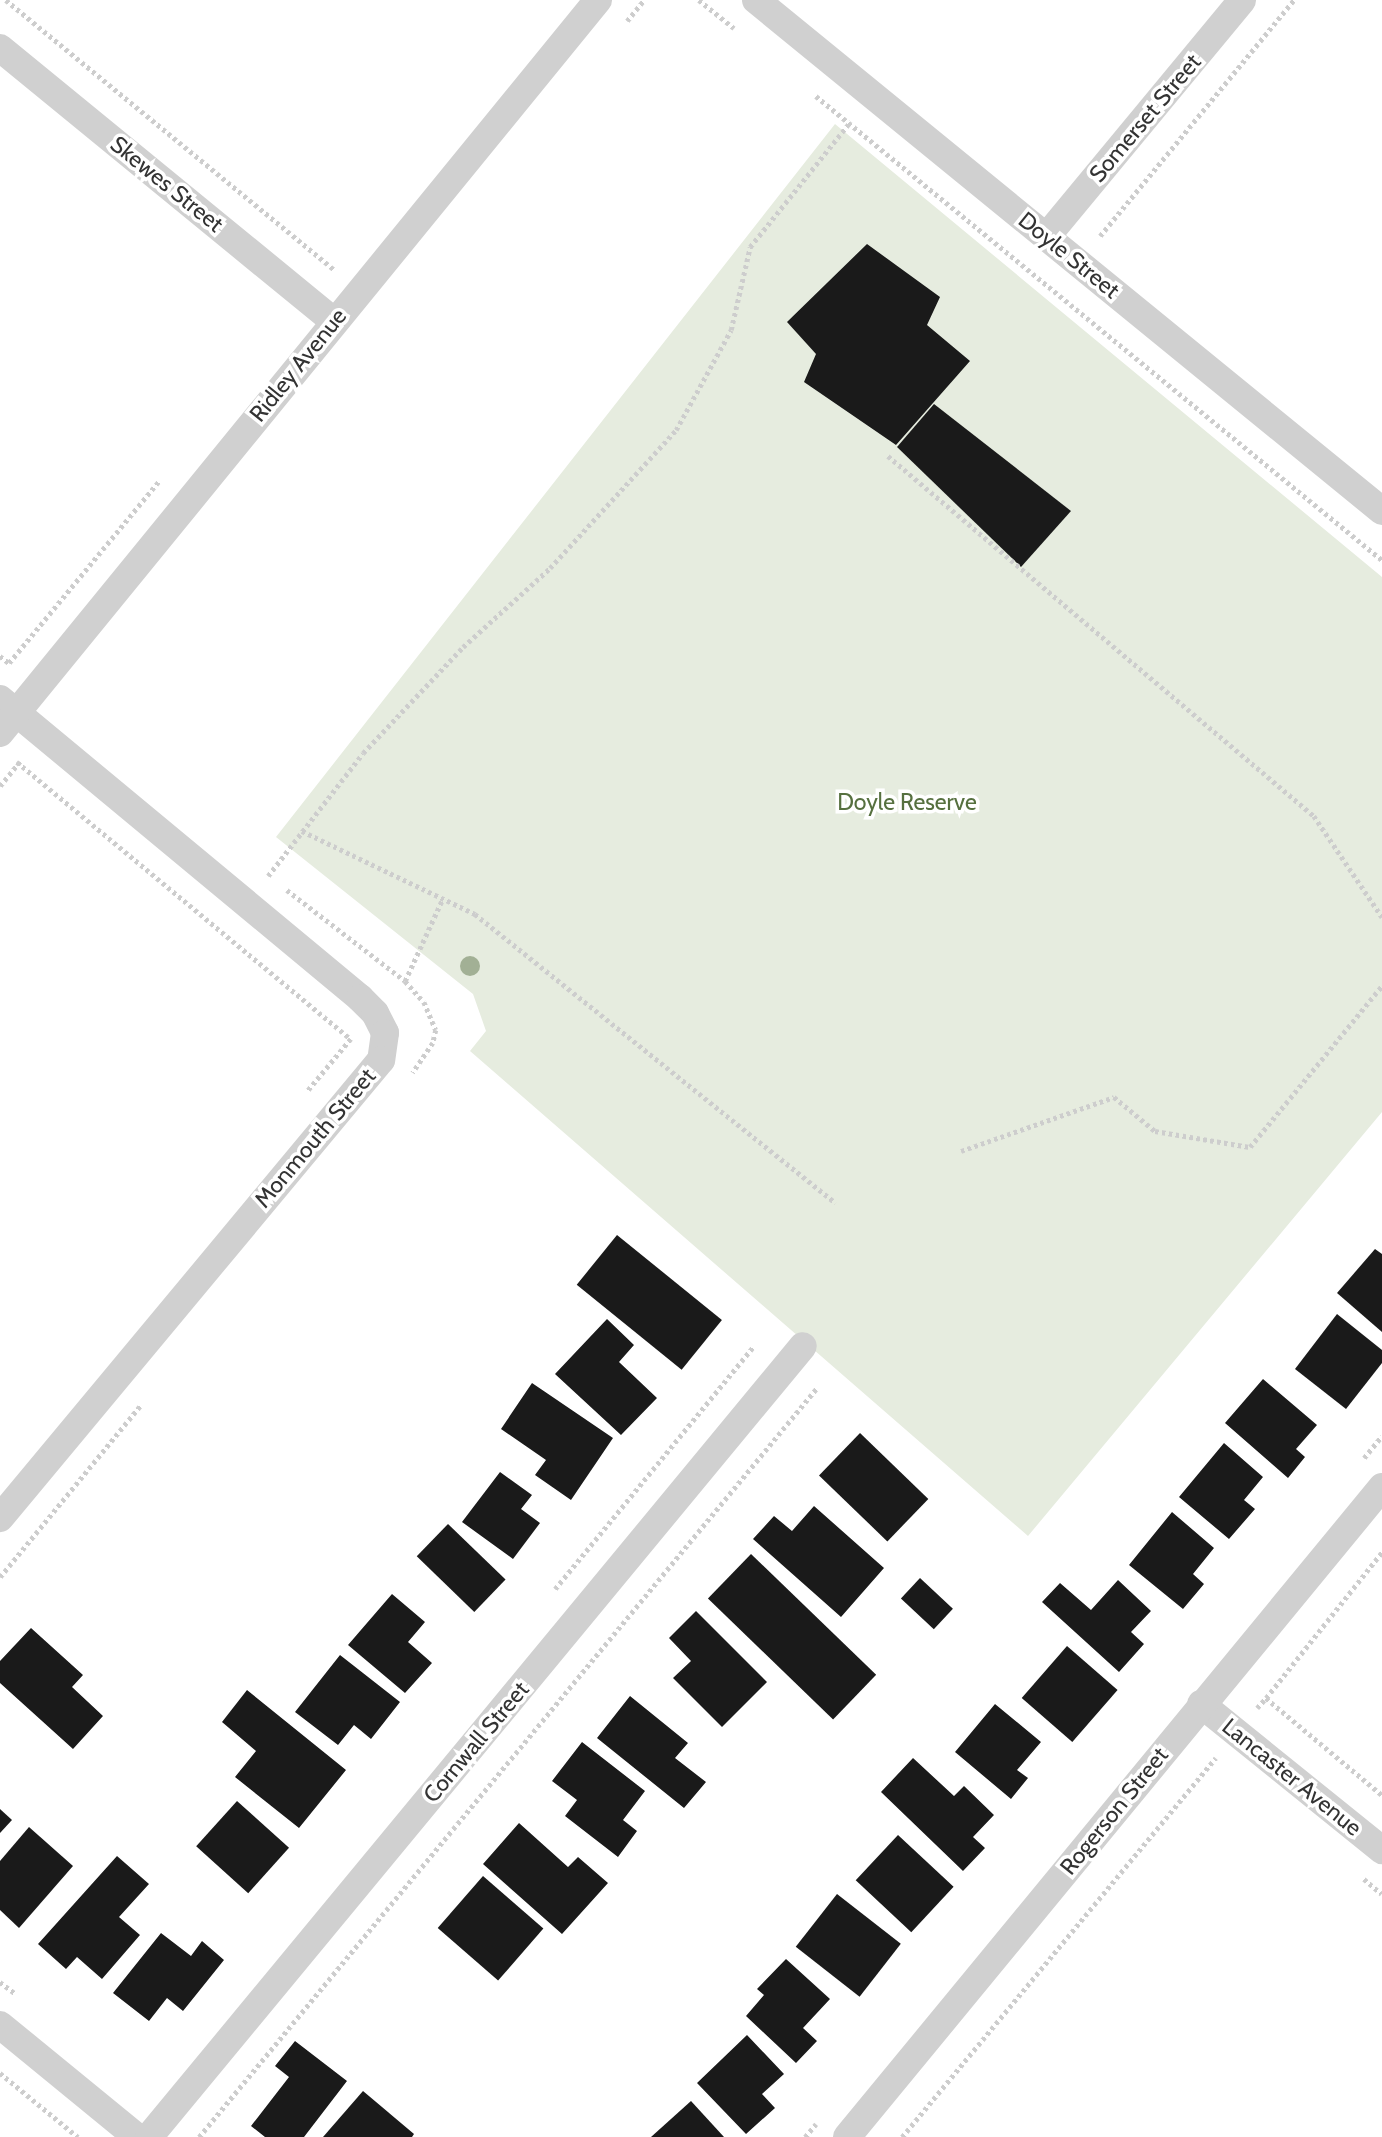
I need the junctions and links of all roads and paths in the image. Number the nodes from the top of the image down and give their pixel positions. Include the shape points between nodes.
1 (6, 0) edge
2 (598, 0) edge
3 (699, 0) edge
4 (756, 0) edge
5 (1242, 0) edge
6 (1294, 0) edge
7 (742, 35) dead end
8 (0, 48) edge
9 (807, 88) dead end
10 (866, 92) junction
11 (850, 124) junction
12 (1047, 236) junction
13 (1100, 236) dead end
14 (334, 269) dead end
15 (334, 321) junction
16 (888, 456) dead end
17 (1382, 511) edge
18 (1382, 560) edge
19 (7, 725) edge
20 (302, 831) junction
21 (268, 876) dead end
22 (443, 898) junction
23 (1382, 917) edge
24 (405, 981) dead end
25 (1382, 986) edge
26 (351, 1039) dead end
27 (961, 1151) dead end
28 (836, 1203) dead end
29 (803, 1346) dead end
30 (816, 1389) dead end
31 (1382, 1487) edge
32 (0, 1518) edge
33 (1382, 1552) edge
34 (1266, 1698) dead end
35 (1201, 1704) junction
36 (1215, 1758) dead end
37 (1382, 1850) edge
38 (0, 2025) edge
39 (0, 2073) edge
40 (78, 2137) edge
41 (137, 2137) edge
42 (149, 2137) edge
43 (199, 2137) edge
44 (847, 2137) edge
45 (902, 2137) edge

1 - 14 path
2 - 15 street, Ridley Avenue
3 - 7 path
4 - 10 street, Doyle Street
5 - 12 street, Somerset Street
6 - 13 path
8 - 15 street, Skewes Street
9 - 11 path
10 - 11 path
10 - 12 street, Doyle Street
11 - 18 path
11 - 20 path via 750,247 731,330 676,430 550,568 463,647 363,753
12 - 17 street, Doyle Street
15 - 19 street, Ridley Avenue
16 - 23 path via 1314,816
19 - 26 path
19 - 32 street, Monmouth Street via 360,998 385,1033 381,1060
20 - 21 path
20 - 22 path
22 - 24 path
22 - 28 path via 475,914
25 - 27 path via 1250,1147 1154,1131 1114,1097
29 - 42 street, Cornwall Street
30 - 43 path
31 - 35 street, Rogerson Street
33 - 34 path
35 - 37 street, Lancaster Avenue
35 - 44 street, Rogerson Street
36 - 45 path
38 - 41 street
39 - 40 path

